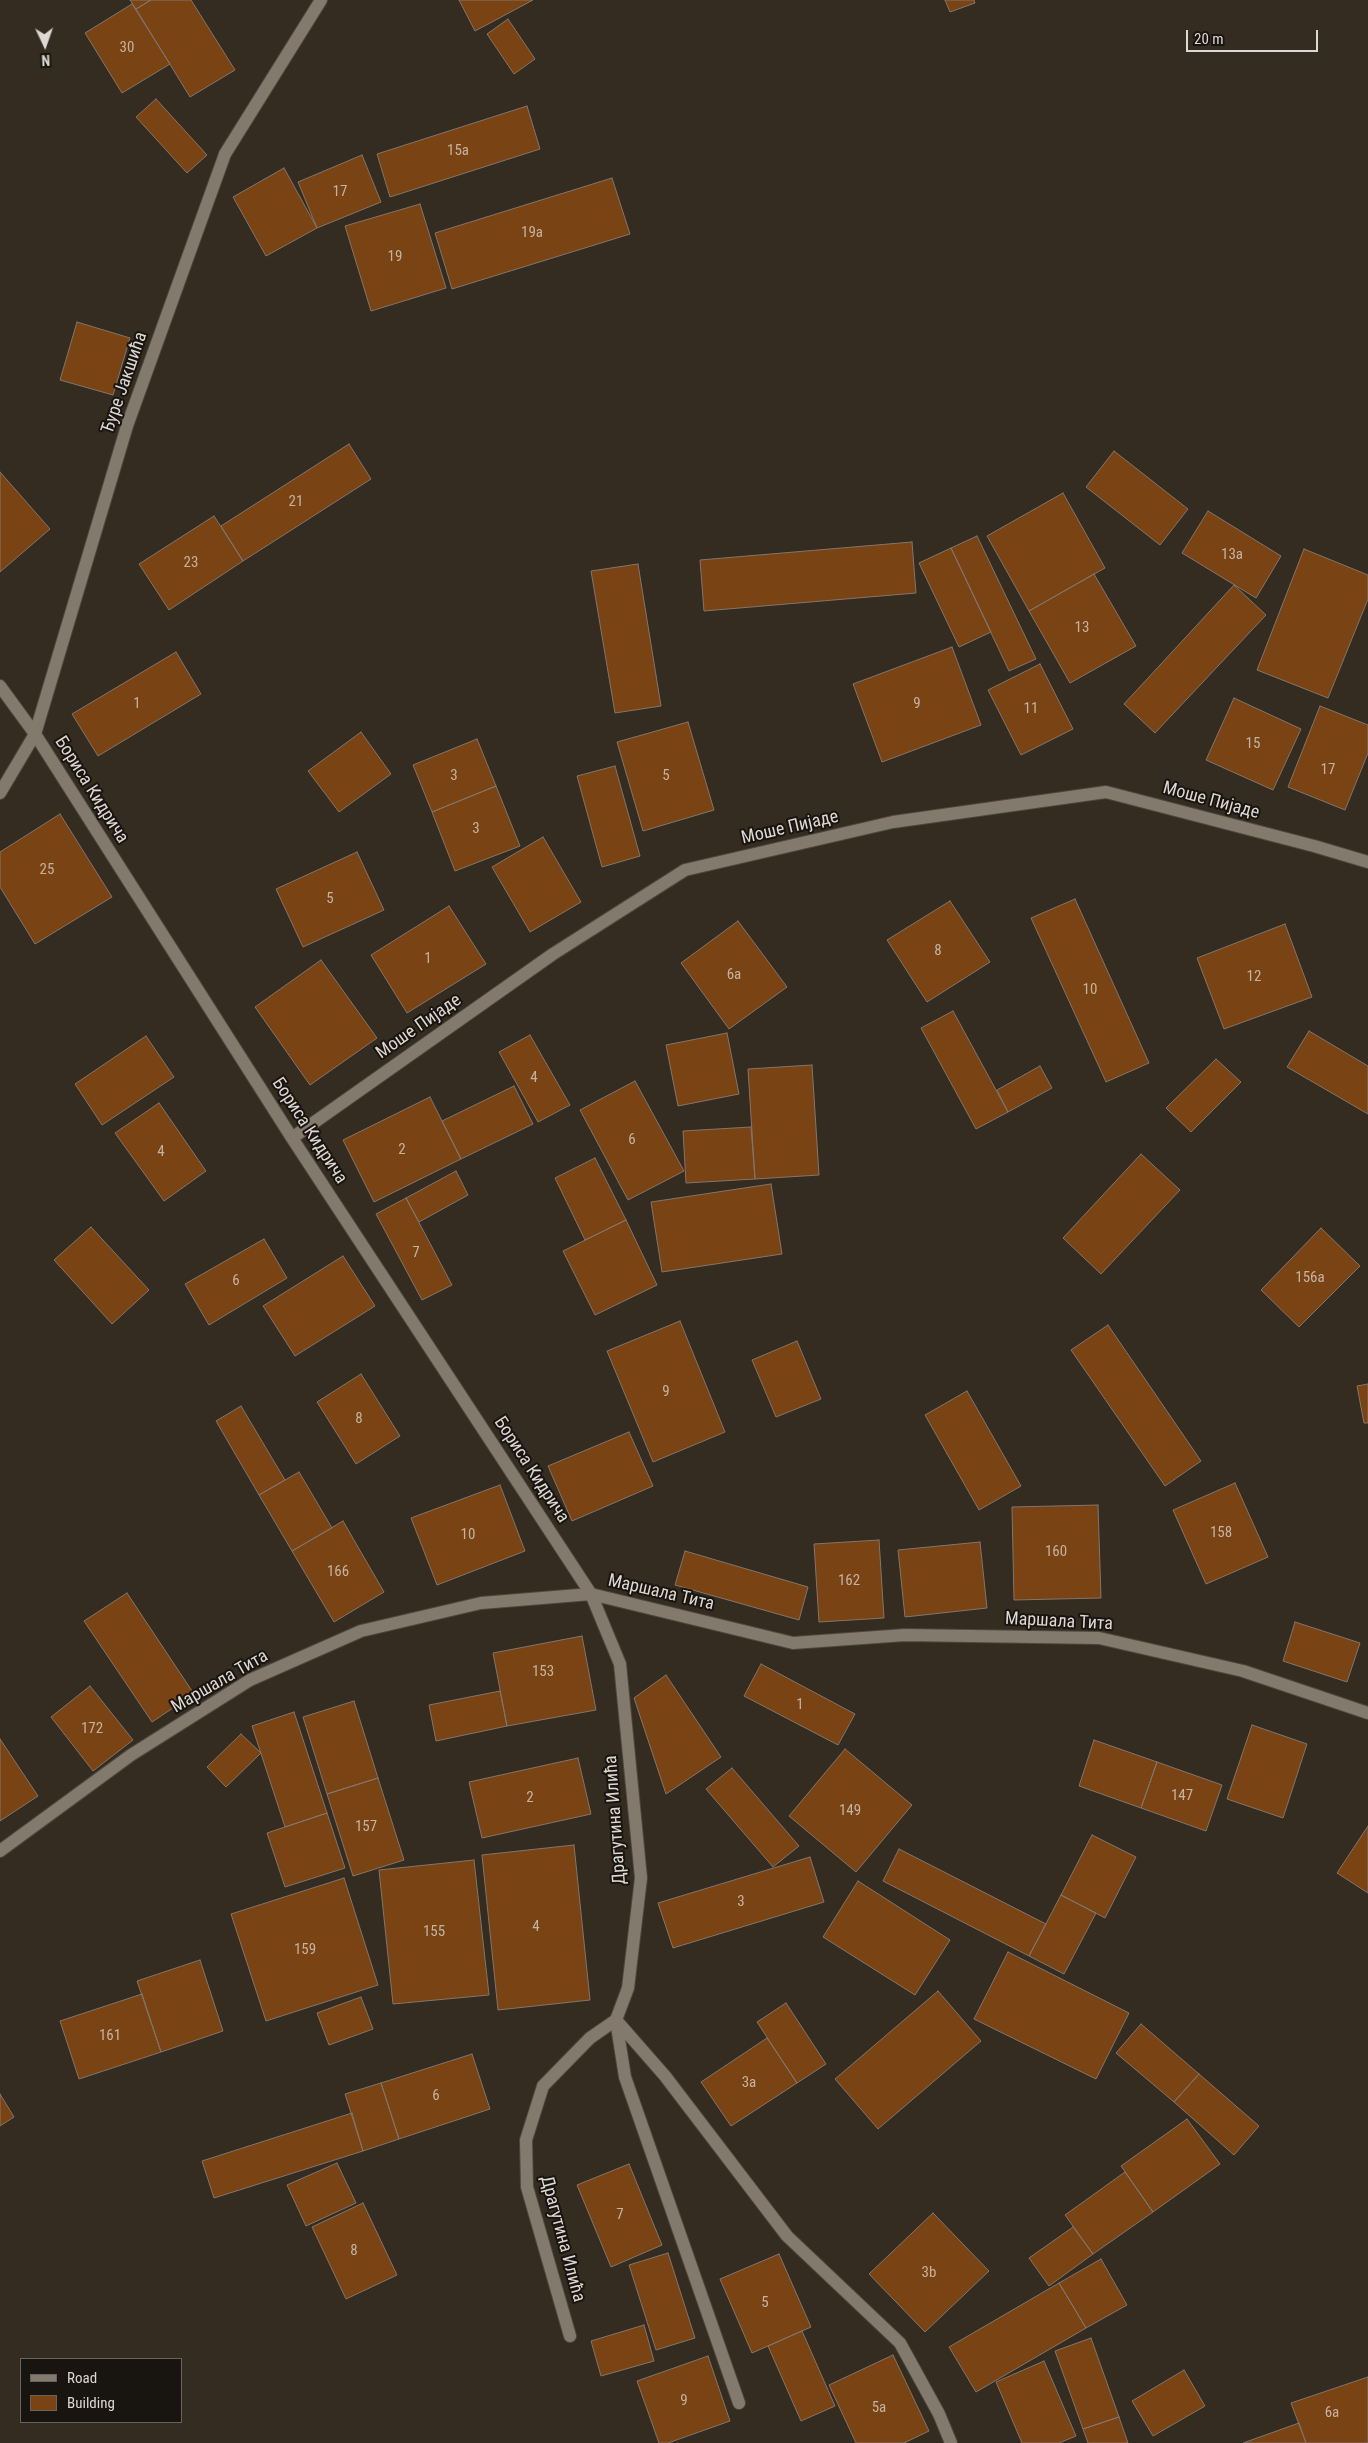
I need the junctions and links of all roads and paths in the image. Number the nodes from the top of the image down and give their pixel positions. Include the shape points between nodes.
1 (320, 0) edge
2 (0, 686) edge
3 (35, 734) junction
4 (0, 793) edge
5 (1368, 862) edge
6 (292, 1138) junction
7 (591, 1594) junction
8 (1368, 1713) edge
9 (0, 1851) edge
10 (616, 2020) junction
11 (570, 2336) dead end
12 (739, 2403) dead end
13 (951, 2443) edge

1 - 3 street, Ђуре Јакшића via 225,154 127,426
2 - 3 street, Бориса Кидрича
3 - 4 street, Ђуре Јакшића
3 - 6 street, Бориса Кидрича
5 - 6 street, Моше Пијаде via 1106,792 893,822 685,870 553,954
6 - 7 street, Бориса Кидрича
7 - 8 street, Маршала Тита via 793,1643 905,1635 1099,1638 1243,1671
7 - 9 street, Маршала Тита via 481,1603 361,1631 250,1680 131,1755
7 - 10 street, Драгутина Илића via 620,1664 641,1878 628,1988
10 - 11 street, Драгутина Илића via 590,2038 543,2086 526,2140 527,2186
10 - 12 street via 625,2077
10 - 13 street via 665,2076 788,2236 900,2343

